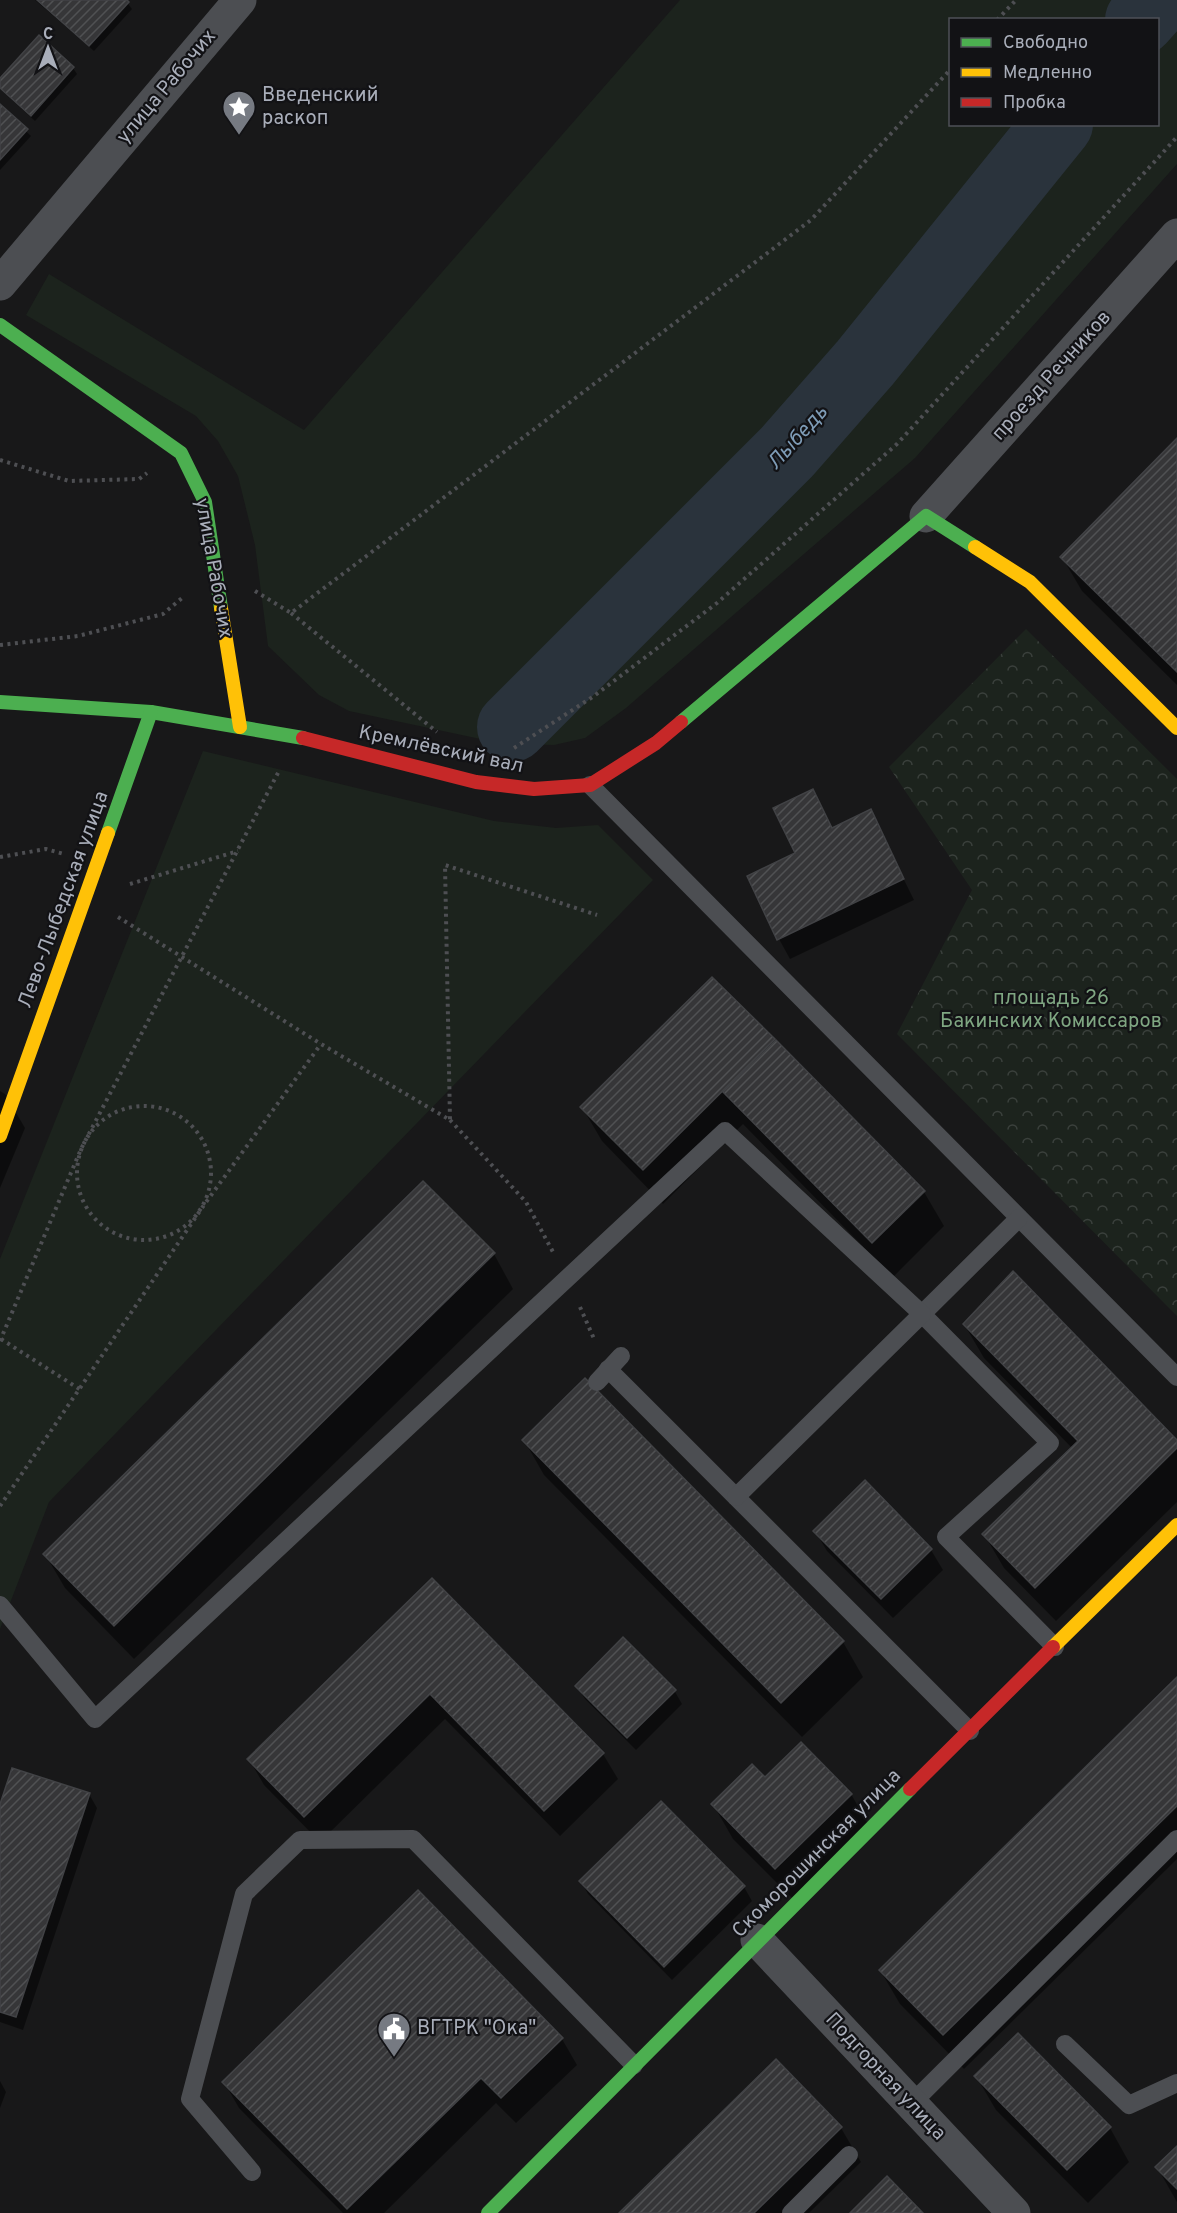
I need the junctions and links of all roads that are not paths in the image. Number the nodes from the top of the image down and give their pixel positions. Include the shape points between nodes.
1 (240, 0) edge
2 (1177, 236) edge
3 (0, 284) edge
4 (0, 326) edge
5 (926, 516) junction
6 (0, 702) edge
7 (150, 711) junction
8 (240, 727) junction
9 (1177, 728) edge
10 (590, 785) junction
11 (0, 1136) edge
12 (1019, 1218) junction
13 (922, 1314) junction
14 (608, 1369) road end
15 (1177, 1377) edge
16 (736, 1497) junction
17 (1177, 1525) edge
18 (0, 1605) edge
19 (1055, 1647) junction
20 (970, 1731) junction
21 (1177, 1839) edge
22 (757, 1940) junction
23 (1065, 2044) dead end
24 (634, 2065) junction
25 (1177, 2083) edge
26 (911, 2104) junction
27 (849, 2155) dead end
28 (252, 2172) dead end
29 (488, 2213) edge
30 (790, 2213) edge
31 (1014, 2213) edge

1 - 3 street, улица Рабочих
2 - 5 street, проезд Речников
4 - 8 street, улица Рабочих via 181,453 205,502
5 - 9 street via 1030,582
5 - 10 street, Кремлёвский вал via 656,743
6 - 7 street, Кремлёвский вал
7 - 8 street, Кремлёвский вал
7 - 11 street, Лево-Лыбедская улица
8 - 10 street, Кремлёвский вал via 298,737 476,782 534,789
10 - 12 lane
12 - 13 lane
12 - 15 lane
13 - 16 lane
13 - 18 lane via 725,1131 95,1719
13 - 19 lane via 1050,1443 946,1537
14 - 16 lane
16 - 20 lane
17 - 19 street, Скоморошинская улица
19 - 20 street, Скоморошинская улица
20 - 22 street, Скоморошинская улица
21 - 26 lane
22 - 24 street, Скоморошинская улица
22 - 26 street, Подгорная улица
23 - 25 lane via 1129,2105
24 - 28 lane via 413,1839 300,1840 244,1894 190,2099
24 - 29 street, Скоморошинская улица
26 - 31 street, Подгорная улица
27 - 30 lane

